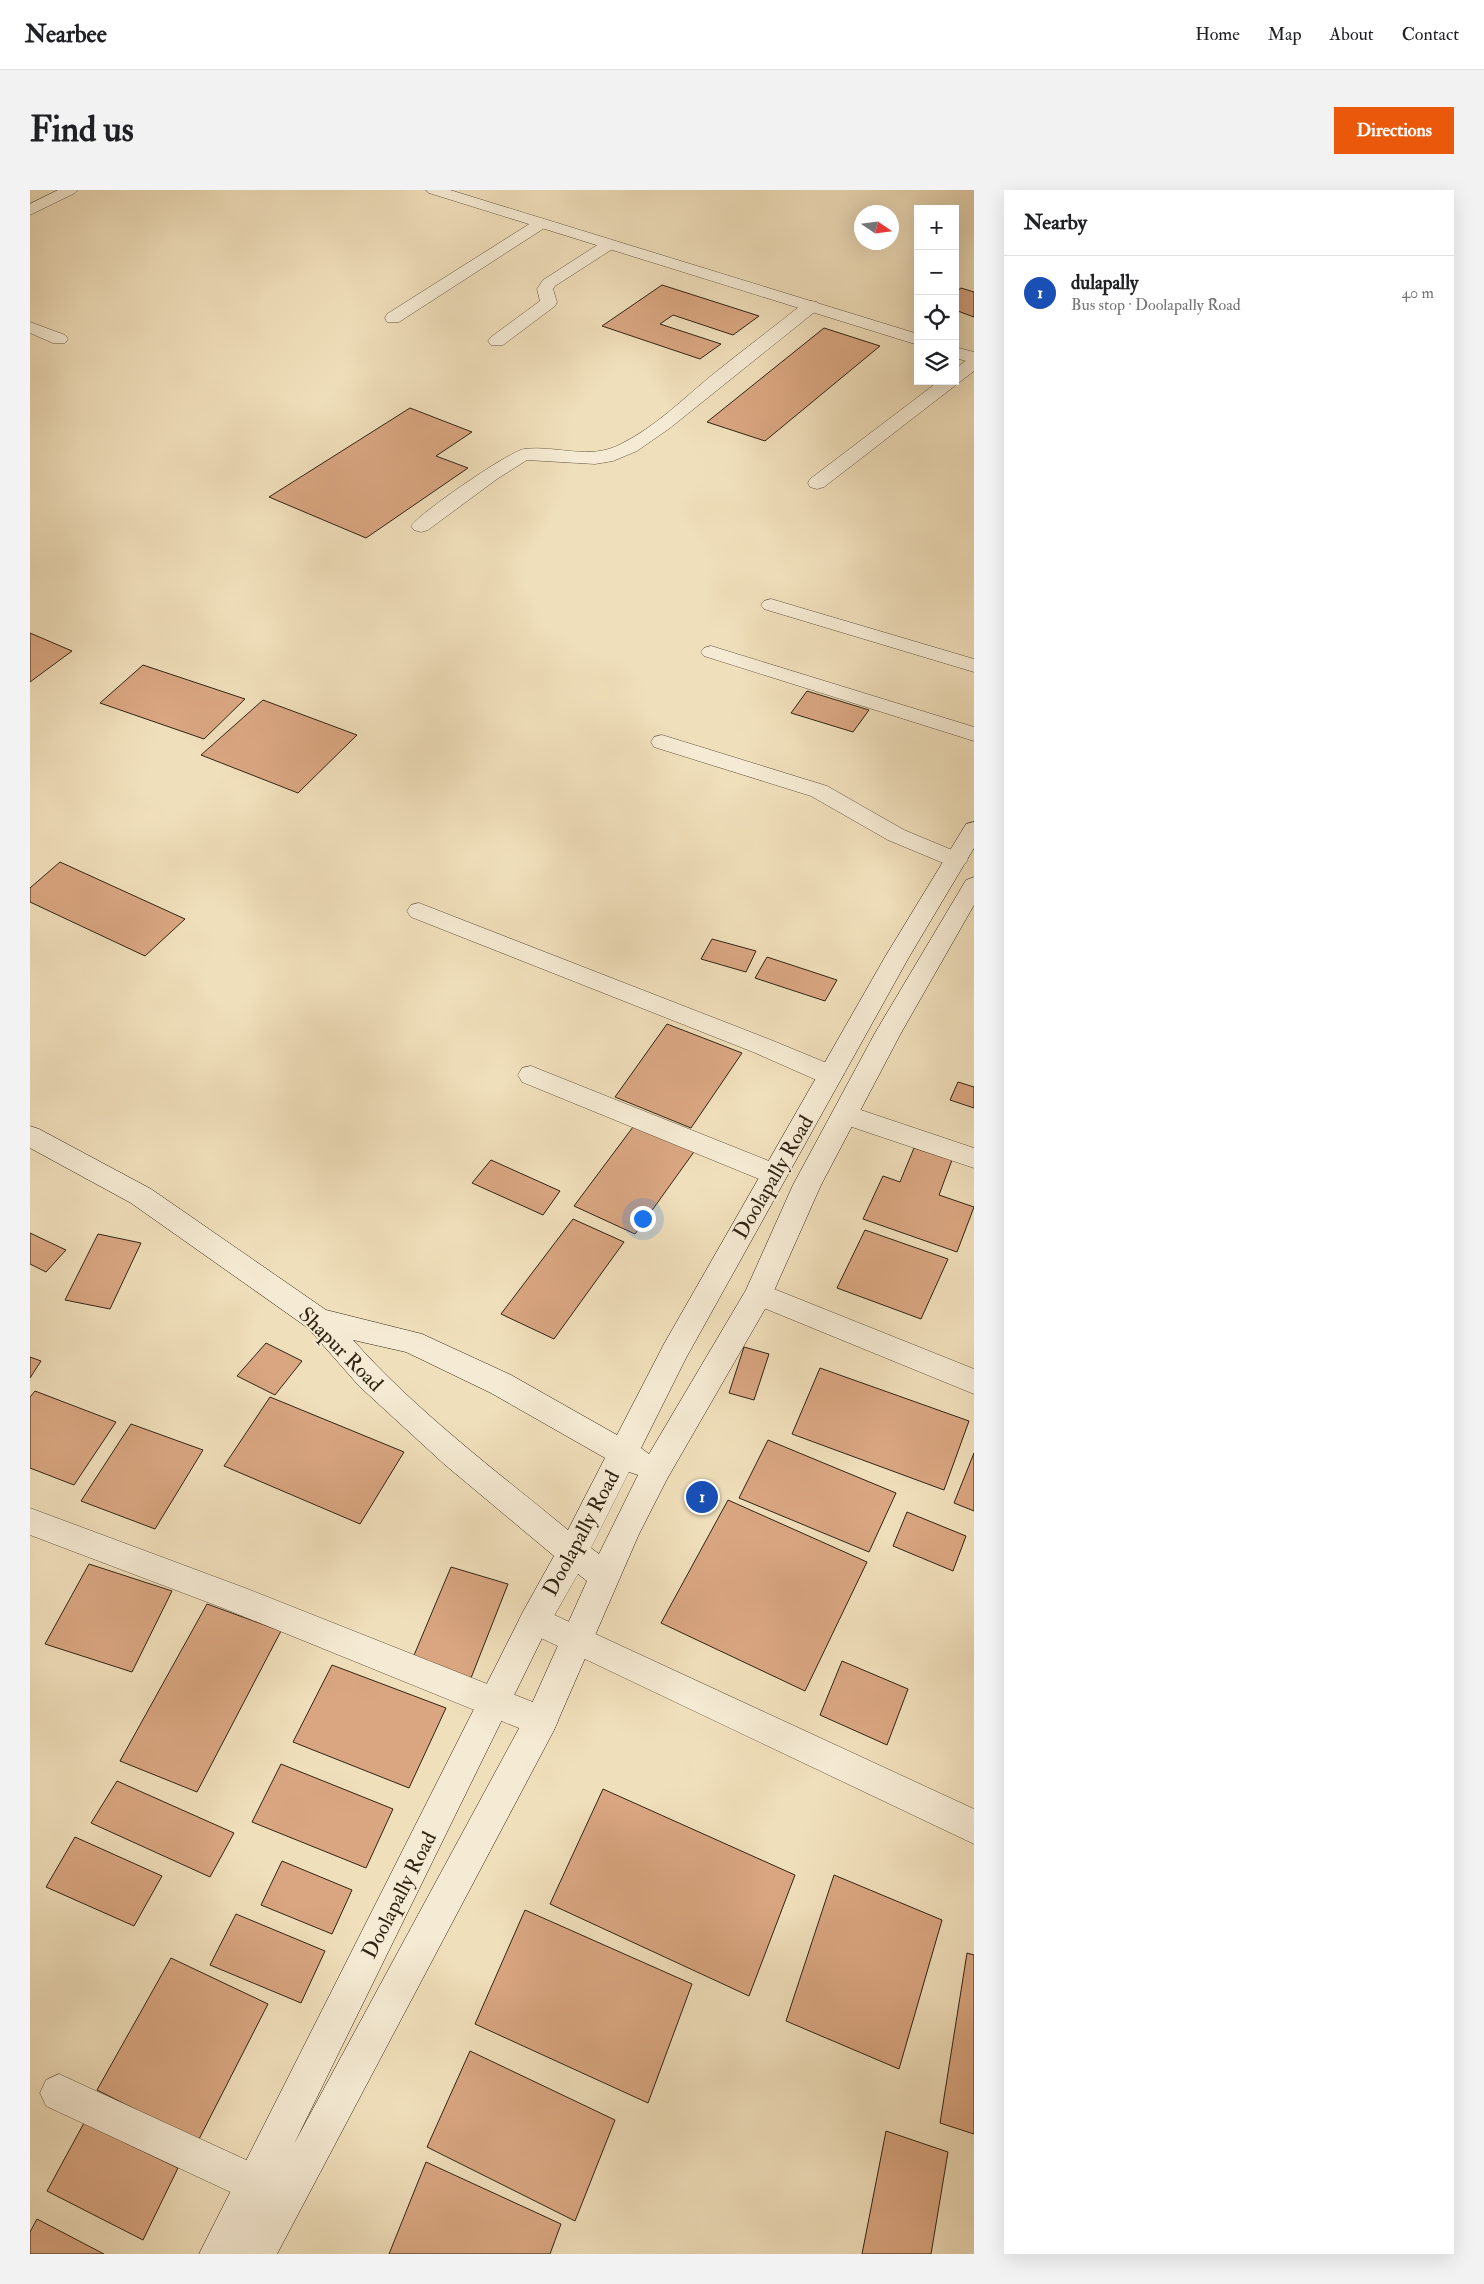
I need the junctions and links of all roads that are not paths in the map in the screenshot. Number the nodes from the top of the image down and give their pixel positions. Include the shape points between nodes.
1 (70, 190) edge
2 (434, 190) edge
3 (30, 210) edge
4 (540, 224) junction
5 (608, 244) junction
6 (811, 306) junction
7 (393, 318) dead end
8 (30, 327) edge
9 (59, 339) dead end
10 (914, 339) edge
11 (497, 341) dead end
12 (959, 353) edge
13 (974, 358) edge
14 (974, 362) edge
15 (959, 374) edge
16 (945, 385) edge
17 (817, 482) dead end
18 (421, 526) dead end
19 (771, 605) dead end
20 (712, 652) dead end
21 (974, 666) edge
22 (974, 734) edge
23 (662, 742) dead end
24 (974, 829) edge
25 (956, 860) junction
26 (974, 885) edge
27 (419, 911) dead end
28 (531, 1075) dead end
29 (830, 1075) junction
30 (846, 1115) junction
31 (30, 1136) edge
32 (974, 1158) edge
33 (774, 1174) junction
34 (759, 1294) junction
35 (318, 1320) junction
36 (974, 1382) edge
37 (622, 1454) junction
38 (656, 1470) junction
39 (30, 1521) edge
40 (573, 1553) junction
41 (605, 1576) junction
42 (535, 1620) junction
43 (577, 1641) junction
44 (494, 1704) junction
45 (541, 1721) junction
46 (974, 1827) edge
47 (59, 2093) dead end
48 (254, 2184) junction
49 (219, 2254) edge
50 (256, 2254) edge

1 - 3 street
2 - 4 street
4 - 5 street
4 - 7 street
5 - 6 street
5 - 11 street via 549,283 545,289 548,302
6 - 10 street
6 - 18 street via 682,412 618,453 598,458 522,456
8 - 9 street
12 - 13 street
14 - 15 street
16 - 17 street
19 - 21 street
20 - 22 street
23 - 25 street via 819,791 896,835
24 - 25 street, Doolapally Road
25 - 29 street, Doolapally Road
26 - 30 street, Doolapally Road via 888,1033
27 - 29 street
28 - 33 street
29 - 33 street, Doolapally Road
30 - 32 street
30 - 34 street, Doolapally Road via 807,1185
31 - 35 street, Shapur Road via 141,1196
33 - 37 street, Doolapally Road via 674,1352
34 - 36 street
34 - 38 street, Doolapally Road
35 - 37 street via 412,1342 501,1384
35 - 40 street, Shapur Road via 369,1378
37 - 38 street
37 - 40 street, Doolapally Road
38 - 41 street, Doolapally Road
39 - 44 street via 234,1598
40 - 41 street, Shapur Road
40 - 42 street, Doolapally Road
41 - 43 street, Doolapally Road
42 - 43 street
42 - 44 street, Doolapally Road
43 - 45 street, Doolapally Road
43 - 46 street
44 - 45 street
44 - 48 street, Doolapally Road
45 - 50 street, Doolapally Road
47 - 48 street
48 - 49 street, Doolapally Road

